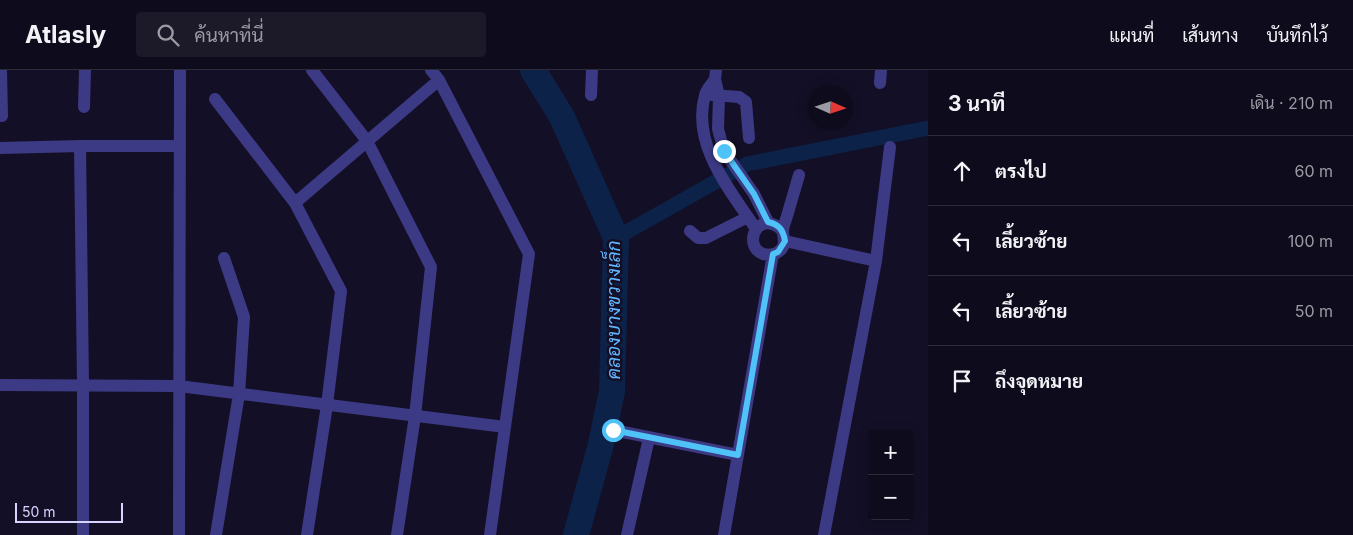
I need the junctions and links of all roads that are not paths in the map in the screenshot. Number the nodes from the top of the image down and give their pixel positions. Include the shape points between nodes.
1 (2, 70) edge
2 (85, 70) edge
3 (180, 70) edge
4 (312, 70) edge
5 (592, 70) edge
6 (881, 70) edge
7 (715, 74) edge
8 (435, 75) edge
9 (880, 84) dead end
10 (705, 94) junction
11 (591, 96) dead end
12 (720, 96) junction
13 (215, 99) dead end
14 (84, 108) dead end
15 (2, 116) dead end
16 (749, 138) dead end
17 (367, 141) junction
18 (80, 146) junction
19 (180, 146) junction
20 (890, 147) dead end
21 (0, 148) edge
22 (799, 175) dead end
23 (295, 203) junction
24 (748, 217) junction
25 (768, 222) junction
26 (756, 229) junction
27 (690, 231) dead end
28 (784, 236) junction
29 (773, 254) junction
30 (224, 258) dead end
31 (876, 261) junction
32 (0, 385) edge
33 (83, 385) junction
34 (179, 386) junction
35 (240, 394) junction
36 (327, 405) junction
37 (416, 416) junction
38 (505, 427) junction
39 (613, 430) dead end
40 (649, 438) junction
41 (738, 455) junction
42 (83, 535) edge
43 (179, 535) edge
44 (216, 535) edge
45 (308, 535) edge
46 (397, 535) edge
47 (490, 535) edge
48 (627, 535) edge
49 (724, 535) edge
50 (824, 535) edge

1 - 15 street
2 - 14 street
3 - 19 street
4 - 17 street
5 - 11 street
6 - 9 street
7 - 10 street
7 - 12 street
8 - 17 street
8 - 38 street via 529,254
10 - 12 street
10 - 24 street via 702,124 710,157
12 - 16 street via 739,97 746,102
12 - 25 street via 718,128 724,151 754,194
13 - 23 street
17 - 23 street
17 - 37 street via 431,267
18 - 19 street
18 - 21 street
18 - 33 street
19 - 34 street
20 - 31 street
22 - 28 street
23 - 36 street via 341,291
24 - 26 street
24 - 27 street via 706,238 698,238
25 - 26 street
25 - 28 street via 777,224
26 - 29 street via 753,236 758,251
28 - 29 street via 778,252
28 - 31 street
29 - 41 street
30 - 35 street via 244,317
31 - 50 street
32 - 33 street
33 - 34 street
33 - 42 street
34 - 35 street
34 - 43 street
35 - 36 street
35 - 44 street
36 - 37 street
36 - 45 street
37 - 38 street
37 - 46 street
38 - 47 street
39 - 40 street
40 - 41 street
40 - 48 street
41 - 49 street

